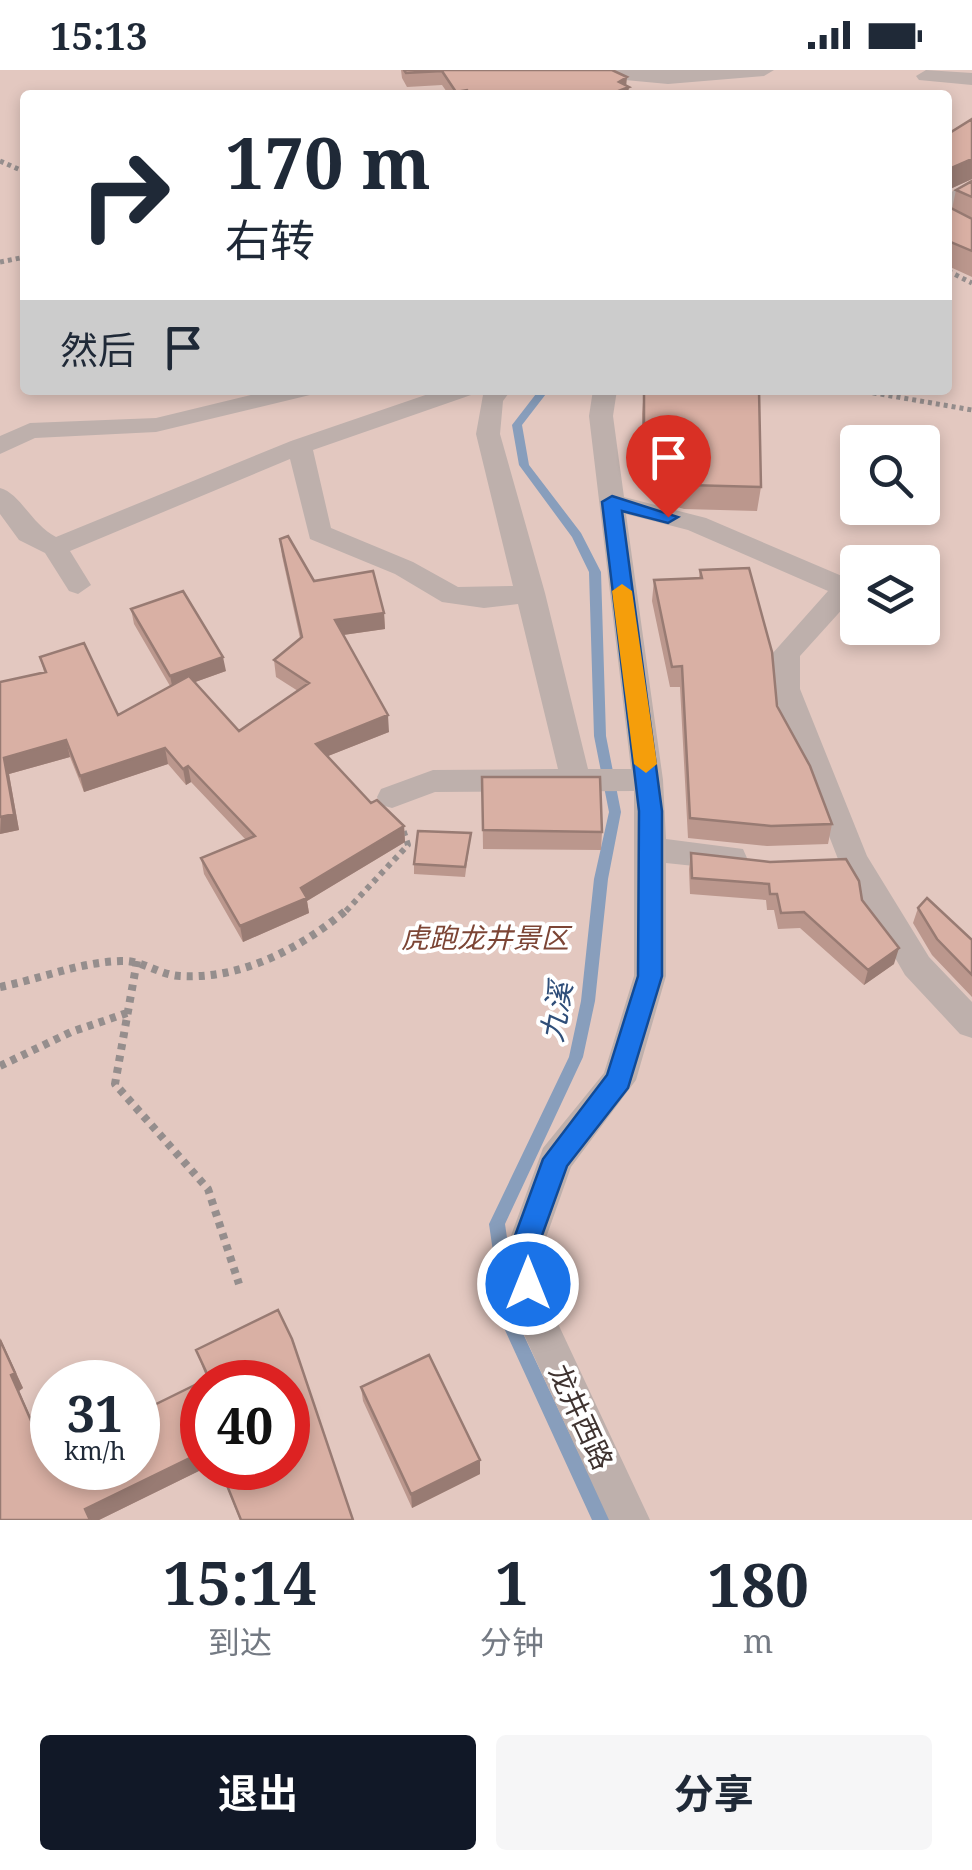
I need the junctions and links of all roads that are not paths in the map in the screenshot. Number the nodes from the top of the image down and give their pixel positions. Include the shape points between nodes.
1 (582, 70) edge
2 (764, 70) edge
3 (972, 79) edge
4 (923, 80) edge
5 (281, 395) edge
6 (448, 395) edge
7 (494, 395) edge
8 (604, 395) edge
9 (1, 441) edge
10 (300, 446) junction
11 (0, 496) edge
12 (612, 502) junction
13 (56, 547) junction
14 (78, 586) dead end
15 (532, 593) junction
16 (576, 780) junction
17 (648, 780) junction
18 (392, 797) road end
19 (651, 850) junction
20 (853, 859) junction
21 (818, 860) edge
22 (767, 862) edge
23 (972, 1024) edge
24 (630, 1520) edge

1 - 2 street via 668,78
3 - 4 street
5 - 9 street via 156,425 30,431
6 - 10 street
7 - 15 street via 488,434
8 - 12 street, 龙井西路
10 - 13 street
10 - 15 street via 319,534 404,568 452,596
11 - 13 street via 28,534
12 - 17 street, 龙井西路
12 - 20 street via 697,524 846,588 786,654 786,689
13 - 14 street
15 - 16 street
16 - 17 street
16 - 18 street via 433,781
17 - 19 street, 龙井西路
19 - 22 street
19 - 24 street, 龙井西路 via 650,976 619,1080 556,1159 522,1252 534,1315
20 - 21 street
20 - 23 street via 918,966

